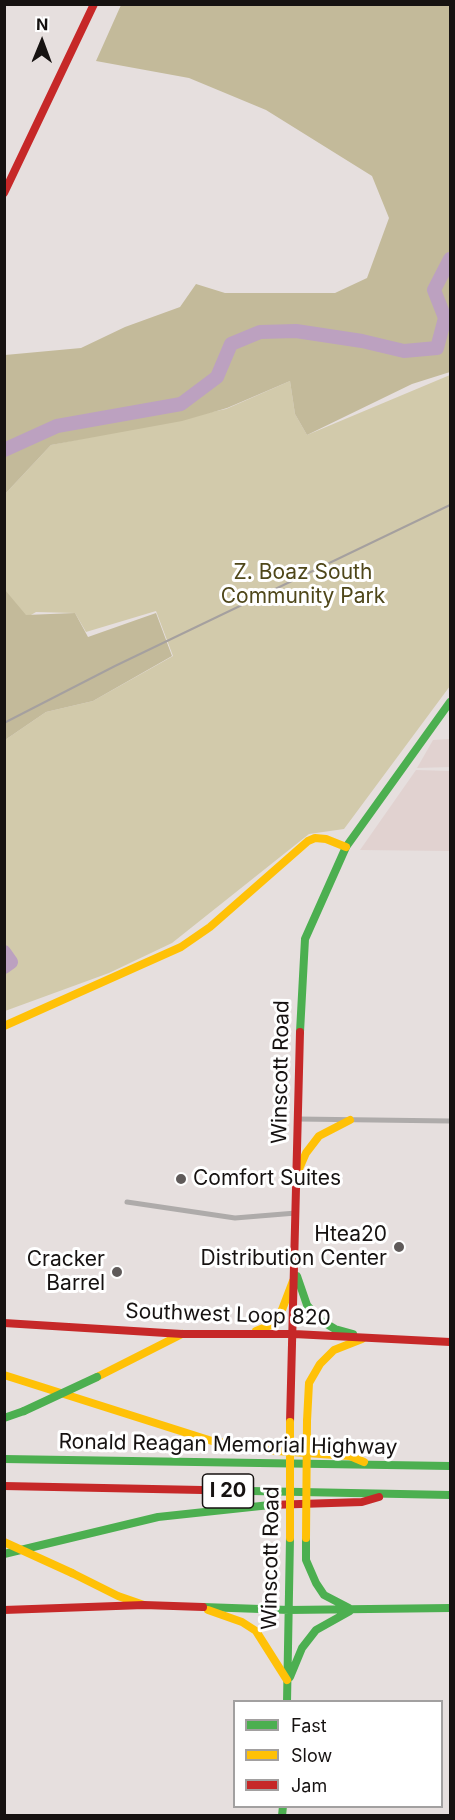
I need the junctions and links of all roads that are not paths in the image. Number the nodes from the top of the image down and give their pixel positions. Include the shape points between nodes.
1 (94, 4) edge
2 (4, 193) edge
3 (450, 702) edge
4 (346, 847) junction
5 (4, 1026) edge
6 (298, 1119) junction
7 (350, 1120) junction
8 (450, 1121) edge
9 (297, 1173) junction
10 (127, 1202) dead end
11 (296, 1213) junction
12 (296, 1271) junction
13 (4, 1323) edge
14 (243, 1333) junction
15 (182, 1334) junction
16 (294, 1334) junction
17 (366, 1338) junction
18 (450, 1342) edge
19 (4, 1376) edge
20 (4, 1381) edge
21 (26, 1383) junction
22 (4, 1418) edge
23 (4, 1459) edge
24 (373, 1465) junction
25 (450, 1467) edge
26 (4, 1486) edge
27 (390, 1494) junction
28 (450, 1495) edge
29 (4, 1542) edge
30 (4, 1554) edge
31 (144, 1605) junction
32 (198, 1607) junction
33 (450, 1608) edge
34 (289, 1610) junction
35 (354, 1610) junction
36 (4, 1611) edge
37 (288, 1681) junction
38 (287, 1700) edge

1 - 2 main road
3 - 4 main road, Winscott Road
4 - 5 main road via 315,838 308,841 210,927 181,947
4 - 6 main road, Winscott Road via 305,939
6 - 7 street
6 - 9 main road, Winscott Road
7 - 8 street
7 - 9 main road via 319,1136
9 - 11 main road, Winscott Road
10 - 11 street via 235,1218
11 - 12 main road, Winscott Road
12 - 14 main road via 280,1316 261,1330
12 - 16 main road, Winscott Road
12 - 17 main road via 307,1305 320,1320
13 - 15 main road, Southwest Loop 820
14 - 15 main road, Southwest Loop 820
14 - 16 main road, Southwest Loop 820
15 - 22 main road, bridge
16 - 17 main road, Southwest Loop 820
16 - 34 main road, Winscott Road, bridge
17 - 18 main road, Southwest Loop 820
17 - 35 main road, bridge via 334,1350 320,1364 309,1383 307,1421 306,1560 324,1595
19 - 21 main road
20 - 21 main road
21 - 24 main road via 212,1441 266,1450 351,1456
23 - 24 main road, Ronald Reagan Memorial Highway / I 20
24 - 25 main road, Ronald Reagan Memorial Highway / I 20
26 - 27 main road, I 20
27 - 28 main road, I 20
27 - 30 main road via 362,1502 266,1505 158,1517
29 - 31 main road, bridge
31 - 32 main road
31 - 36 main road
32 - 34 main road
32 - 37 main road via 256,1631
33 - 35 main road
34 - 35 main road
34 - 37 main road, Winscott Road
35 - 37 main road via 316,1630 302,1648
37 - 38 main road, Winscott Road

